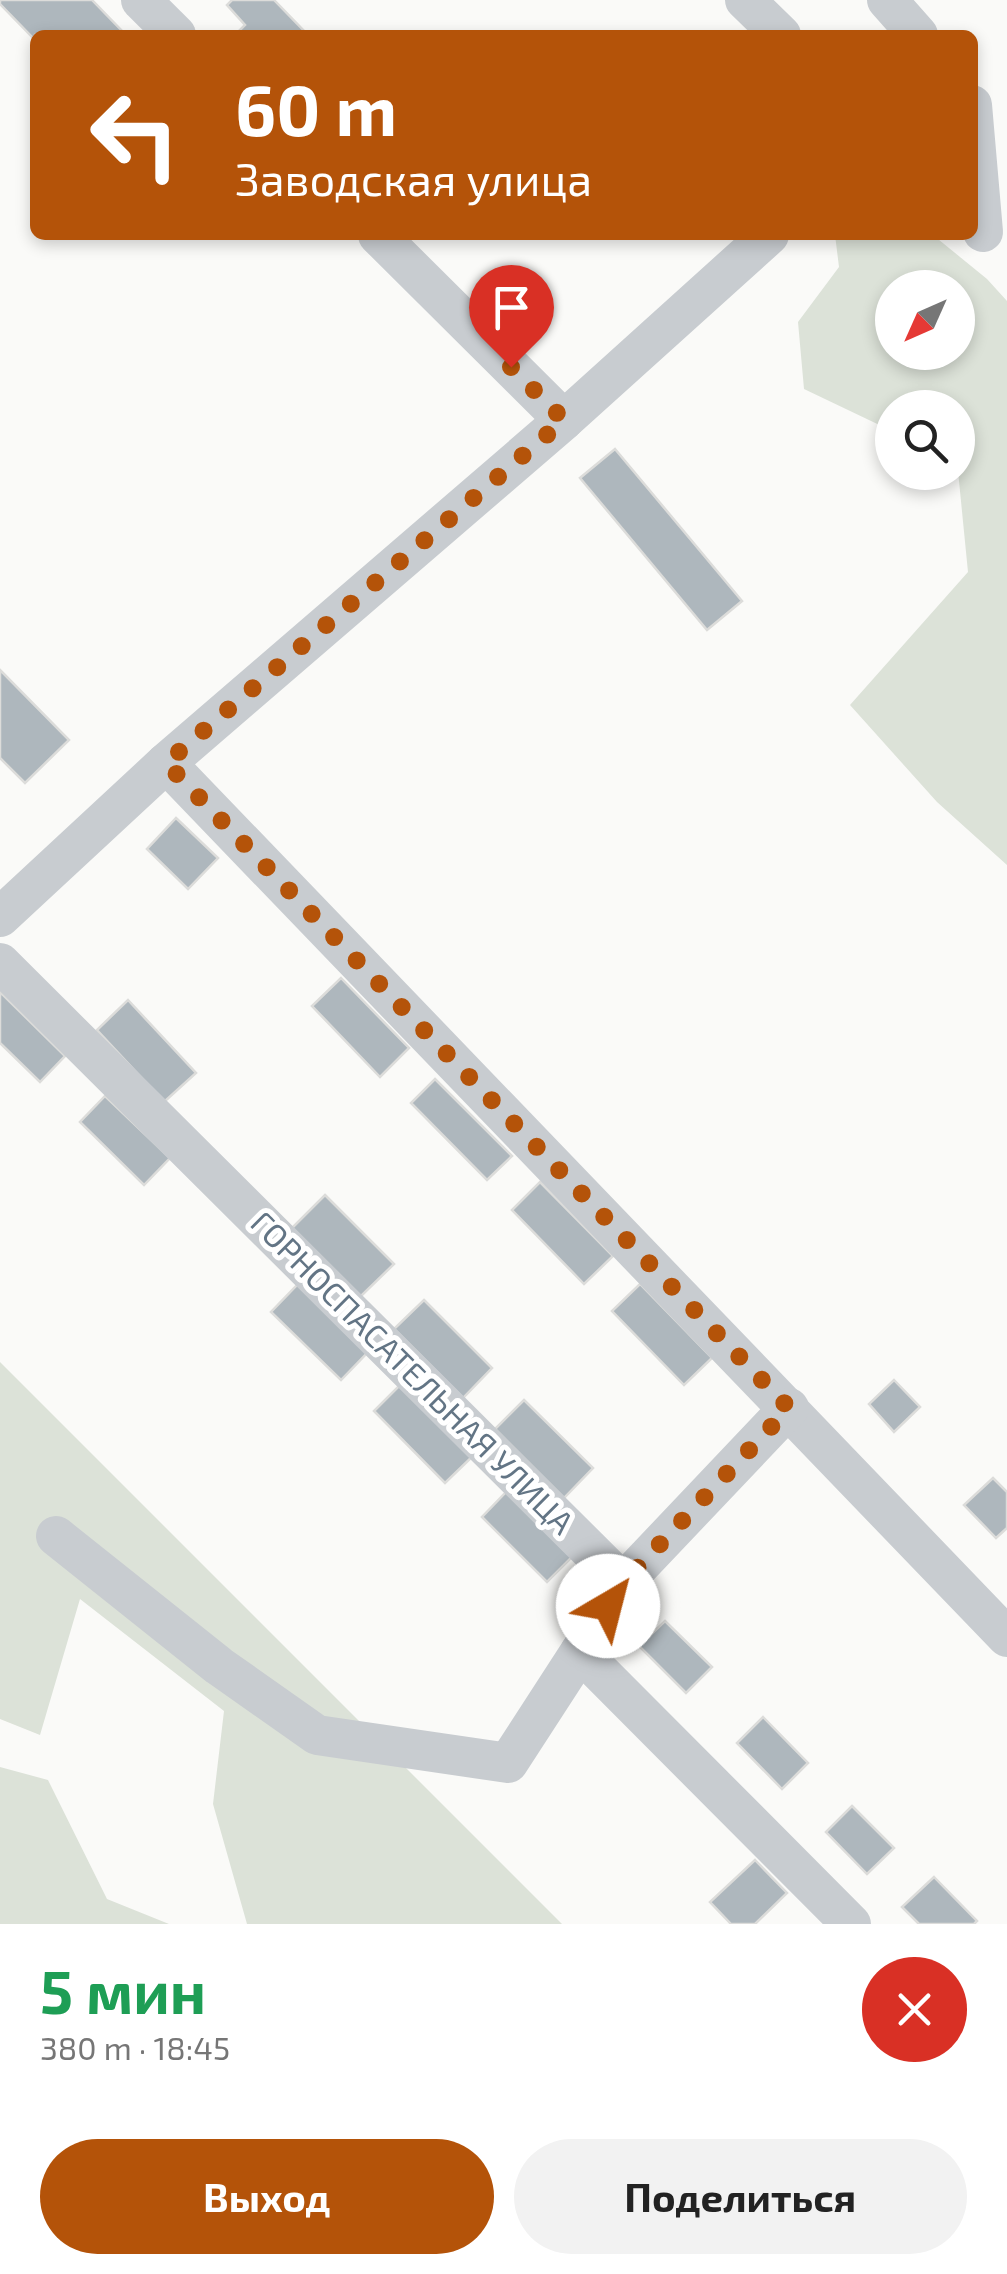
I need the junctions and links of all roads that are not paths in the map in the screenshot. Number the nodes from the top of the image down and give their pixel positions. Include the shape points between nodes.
1 (140, 0) edge
2 (745, 0) edge
3 (887, 0) edge
4 (171, 30) edge
5 (776, 30) edge
6 (914, 30) edge
7 (978, 158) edge
8 (987, 238) edge
9 (383, 240) edge
10 (763, 240) edge
11 (564, 420) junction
12 (166, 763) junction
13 (0, 917) edge
14 (0, 963) edge
15 (789, 1408) junction
16 (56, 1536) dead end
17 (623, 1583) junction
18 (1007, 1637) edge
19 (580, 1652) junction
20 (851, 1924) edge

1 - 4 street
2 - 5 street
3 - 6 street
7 - 8 street
9 - 11 street
10 - 11 street
11 - 12 street
12 - 13 street
12 - 15 street
14 - 17 street, ГОРНОСПАСАТЕЛЬНАЯ УЛИЦА
15 - 17 street
15 - 18 street
16 - 19 street via 219,1666 318,1734 508,1763
17 - 19 street
19 - 20 street

